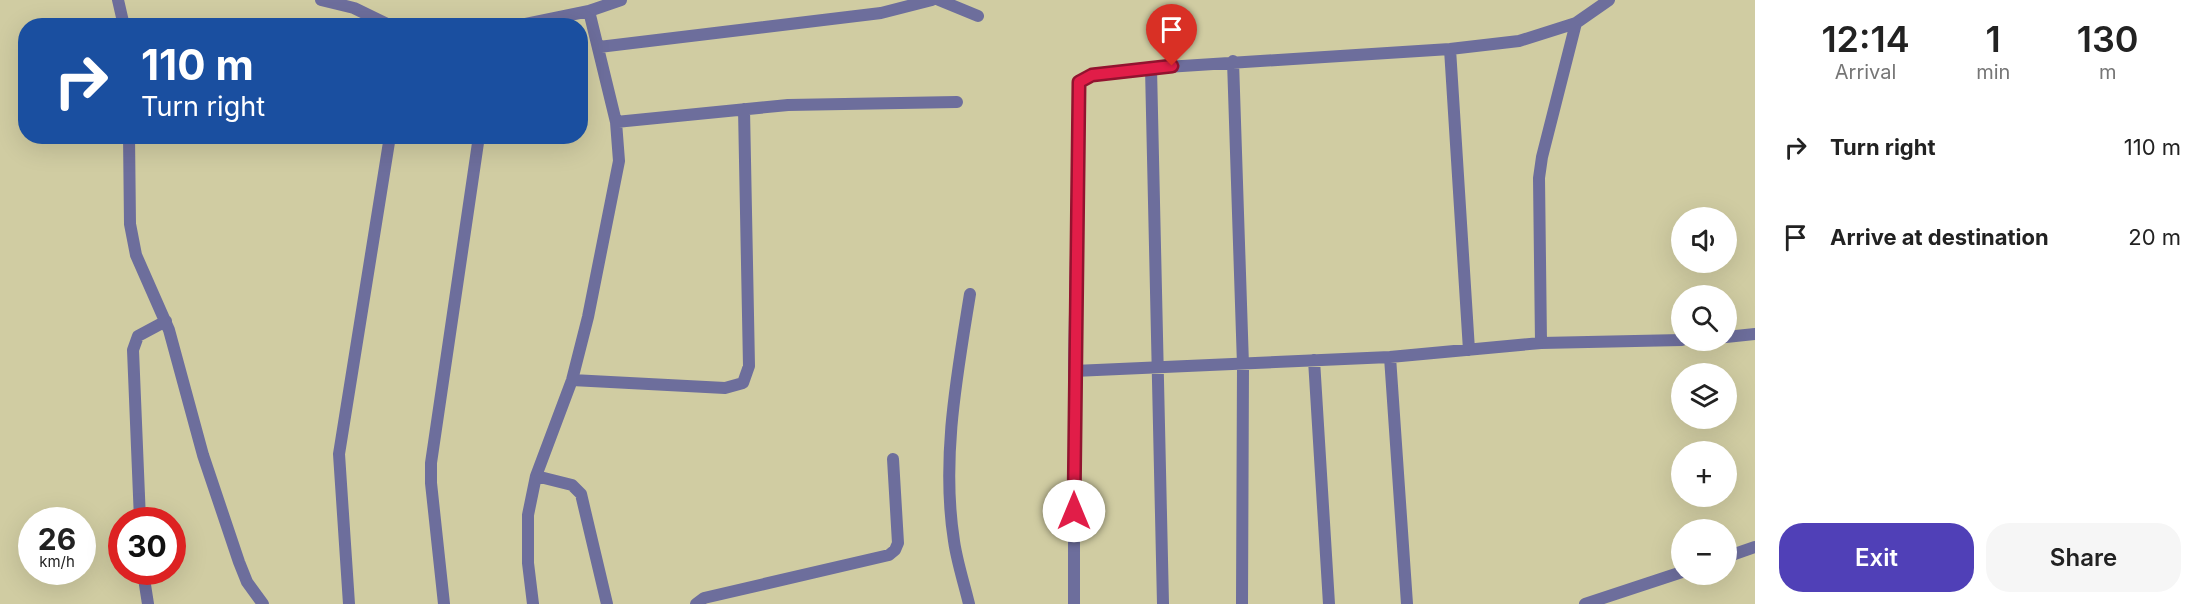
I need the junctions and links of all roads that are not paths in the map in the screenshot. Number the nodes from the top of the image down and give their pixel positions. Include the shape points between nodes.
1 (118, 0) edge
2 (321, 0) edge
3 (621, 0) edge
4 (932, 0) edge
5 (939, 0) edge
6 (1609, 0) edge
7 (590, 11) junction
8 (978, 16) dead end
9 (122, 18) edge
10 (375, 18) edge
11 (555, 18) edge
12 (1576, 23) junction
13 (598, 47) junction
14 (1450, 49) junction
15 (1233, 61) junction
16 (1151, 68) junction
17 (957, 102) dead end
18 (744, 109) junction
19 (616, 122) junction
20 (129, 144) edge
21 (389, 144) edge
22 (478, 144) edge
23 (970, 294) dead end
24 (166, 321) junction
25 (1755, 334) edge
26 (1737, 336) edge
27 (1671, 340) edge
28 (1542, 343) junction
29 (1469, 350) junction
30 (1390, 357) junction
31 (1314, 360) junction
32 (1243, 365) junction
33 (1156, 369) junction
34 (1074, 371) junction
35 (572, 380) junction
36 (893, 459) dead end
37 (536, 476) junction
38 (139, 507) edge
39 (1755, 547) edge
40 (1737, 553) edge
41 (1671, 576) edge
42 (145, 585) edge
43 (148, 604) edge
44 (263, 604) edge
45 (349, 604) edge
46 (444, 604) edge
47 (533, 604) edge
48 (607, 604) edge
49 (696, 604) edge
50 (969, 604) edge
51 (1074, 604) edge
52 (1163, 604) edge
53 (1242, 604) edge
54 (1329, 604) edge
55 (1407, 604) edge
56 (1585, 604) edge

1 - 9 street
2 - 10 street
3 - 7 street
4 - 13 street via 881,13
5 - 8 street
6 - 12 street
7 - 11 street
7 - 13 street
12 - 14 street via 1537,37
12 - 28 street via 1540,167
13 - 19 street
14 - 15 street
14 - 29 street
15 - 16 street
15 - 32 street
16 - 33 street
16 - 34 street via 1092,75 1079,82
17 - 18 street
18 - 19 street
18 - 35 street via 749,366 743,383 725,388
19 - 35 street via 617,179
20 - 24 street via 131,231 136,255
21 - 45 street via 339,454
22 - 46 street via 431,463
23 - 50 street via 950,440 954,542
24 - 38 street via 138,336 132,359
24 - 44 street via 203,455 239,562
25 - 26 street
27 - 28 street
28 - 29 street
29 - 30 street
30 - 31 street
30 - 55 street
31 - 32 street
31 - 54 street
32 - 33 street
32 - 53 street
33 - 34 street
33 - 52 street
34 - 51 street
35 - 37 street
36 - 49 street via 898,543 889,555 704,598
37 - 47 street via 527,533
37 - 48 street via 572,485 581,494
39 - 40 street
41 - 56 street
42 - 43 street

